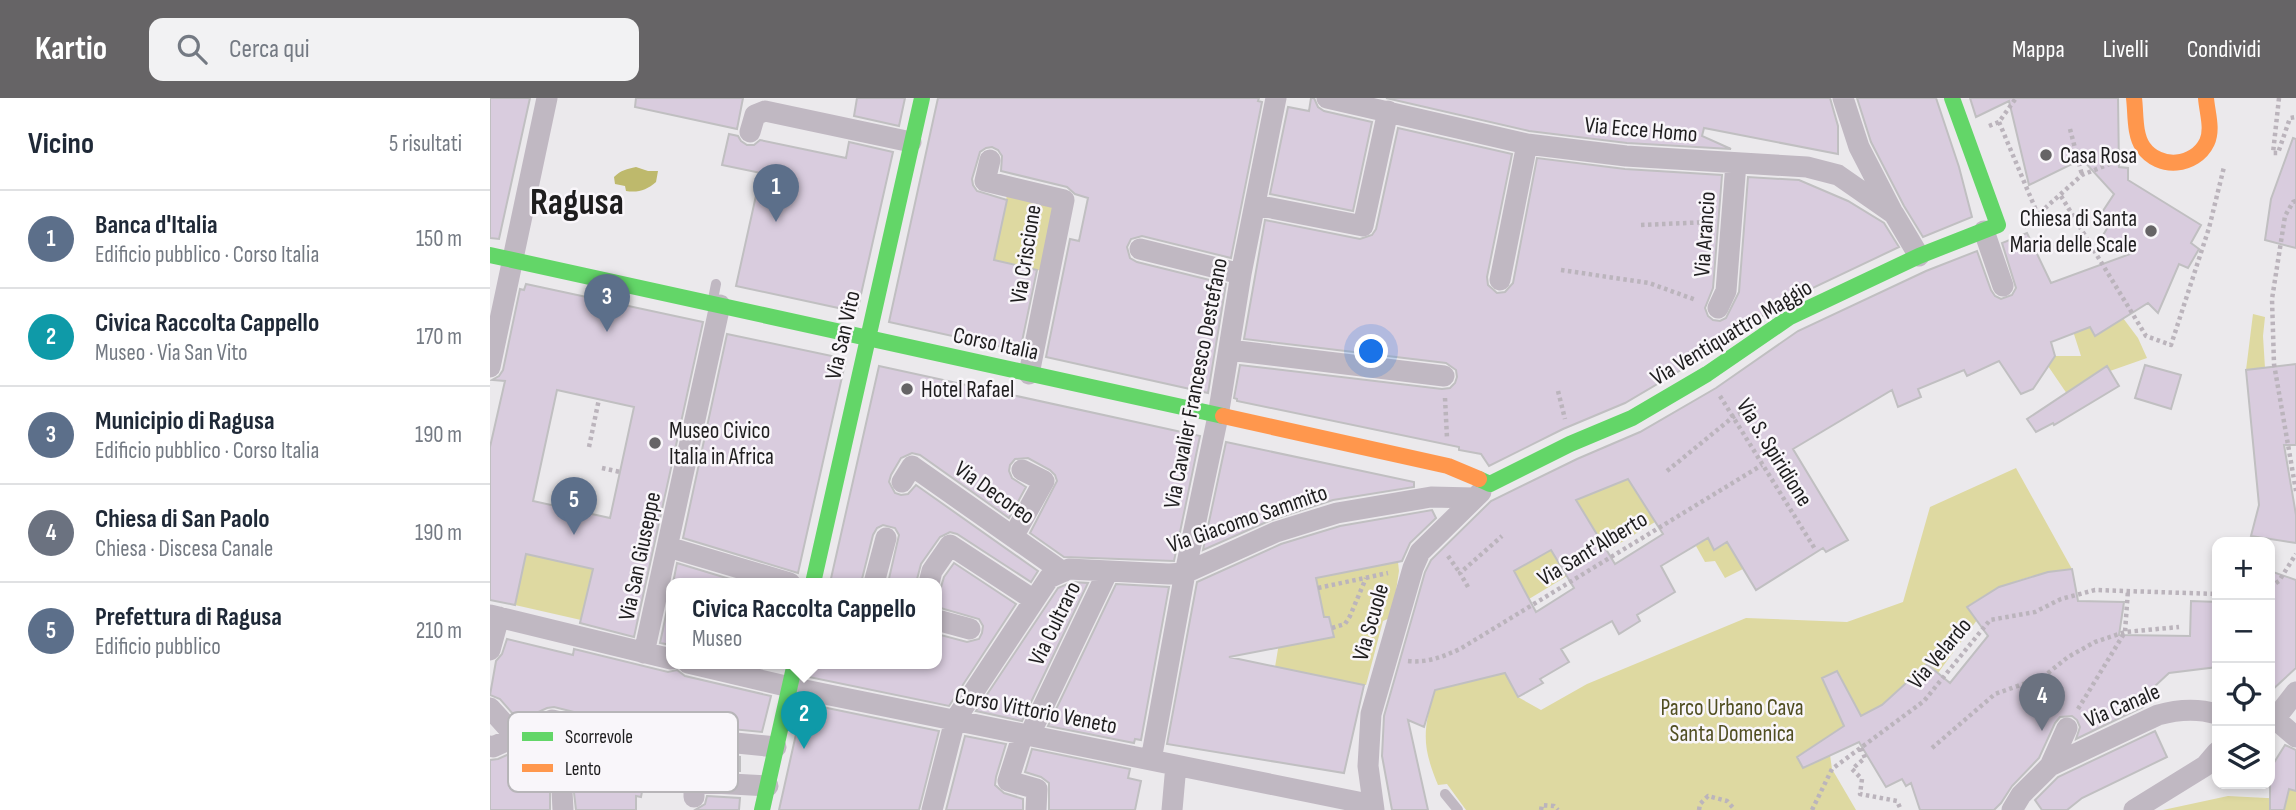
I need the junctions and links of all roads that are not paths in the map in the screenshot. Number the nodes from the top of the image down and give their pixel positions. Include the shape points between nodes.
1 (547, 98) edge
2 (922, 98) edge
3 (1276, 98) edge
4 (1327, 98) edge
5 (1843, 98) edge
6 (1952, 98) edge
7 (2134, 98) edge
8 (2206, 98) edge
9 (1388, 111) junction
10 (750, 132) dead end
11 (911, 142) junction
12 (1527, 144) junction
13 (989, 160) dead end
14 (1736, 163) junction
15 (1256, 205) junction
16 (1894, 214) junction
17 (1991, 228) junction
18 (1140, 249) dead end
19 (490, 255) edge
20 (1919, 256) junction
21 (512, 260) junction
22 (1241, 274) junction
23 (1500, 280) dead end
24 (716, 284) dead end
25 (2003, 286) dead end
26 (716, 304) junction
27 (1718, 308) road end
28 (868, 338) junction
29 (1229, 350) junction
30 (490, 367) edge
31 (1029, 374) junction
32 (1444, 376) road end
33 (1218, 415) junction
34 (1022, 470) dead end
35 (902, 482) dead end
36 (1490, 484) junction
37 (1474, 498) junction
38 (1013, 537) junction
39 (886, 538) dead end
40 (668, 547) junction
41 (1108, 571) junction
42 (1063, 572) junction
43 (719, 573) edge
44 (1185, 573) junction
45 (754, 578) edge
46 (814, 578) edge
47 (875, 578) edge
48 (930, 578) edge
49 (1034, 600) junction
50 (494, 616) edge
51 (942, 621) edge
52 (970, 629) dead end
53 (490, 650) edge
54 (644, 653) junction
55 (666, 658) edge
56 (721, 669) edge
57 (794, 669) edge
58 (790, 687) junction
59 (2296, 692) edge
60 (490, 708) edge
61 (2212, 712) edge
62 (955, 720) junction
63 (2280, 720) edge
64 (508, 728) edge
65 (2067, 728) road end
66 (1026, 735) junction
67 (2296, 737) edge
68 (508, 740) edge
69 (738, 743) edge
70 (490, 747) edge
71 (776, 747) junction
72 (2212, 758) edge
73 (1151, 760) junction
74 (1177, 765) junction
75 (2050, 766) junction
76 (738, 784) edge
77 (768, 786) junction
78 (694, 792) edge
79 (1446, 794) dead end
80 (694, 797) dead end
81 (1373, 808) edge
82 (762, 810) edge
83 (932, 810) edge
84 (1036, 810) edge
85 (1172, 810) edge
86 (1458, 810) edge
87 (2012, 810) edge
88 (2134, 810) edge

1 - 21 street
2 - 11 street, Via San Vito
3 - 15 street, Via Cavalier Francesco Destefano
4 - 9 street, Via Ecce Homo
5 - 16 street via 1859,147
6 - 17 street
7 - 8 street via 2144,149 2157,160 2174,164 2194,158 2207,142
9 - 12 street, Via Ecce Homo
9 - 15 street via 1363,226
10 - 11 street via 755,115 765,111
11 - 28 street, Via San Vito
12 - 14 street, Via Ecce Homo
12 - 23 street
13 - 31 street, Via Criscione via 985,181 1064,200
14 - 16 street, Via Ecce Homo via 1807,167 1838,174
14 - 27 street, Via Arancio via 1726,291
15 - 22 street, Via Cavalier Francesco Destefano
16 - 20 street, Via Ecce Homo
17 - 20 street, Via Ventiquattro Maggio
17 - 25 street
18 - 22 street
19 - 21 street, Corso Italia
20 - 36 street, Via Ventiquattro Maggio via 1790,317 1632,418
21 - 26 street, Corso Italia
21 - 30 street
22 - 29 street, Via Cavalier Francesco Destefano
24 - 26 lane
26 - 28 street, Corso Italia
26 - 40 street, Via San Giuseppe
28 - 31 street, Corso Italia
28 - 46 street, Via San Vito
29 - 32 street
29 - 33 street, Via Cavalier Francesco Destefano
31 - 33 street, Corso Italia
33 - 36 street, Corso Italia via 1448,466
33 - 44 street, Via Cavalier Francesco Destefano
34 - 38 street via 1044,481
35 - 38 street, Via Decoreo via 912,466
36 - 37 street, Via Scuole
37 - 44 street, Via Giacomo Sammito via 1431,497 1337,513 1276,532
37 - 81 street, Via Scuole via 1420,552 1413,568 1371,714 1368,766
38 - 42 street, Via Decoreo
39 - 47 street
40 - 43 street
40 - 54 street, Via San Giuseppe
41 - 42 street, Via Giacomo Sammito
41 - 44 street, Via Giacomo Sammito
41 - 66 street, Via Cultraro
42 - 49 street via 1049,578
43 - 45 street
44 - 73 street, Via Cavalier Francesco Destefano
48 - 49 street via 950,545
49 - 62 street
50 - 53 street
50 - 54 street
51 - 52 street
54 - 55 street
56 - 58 street, Corso Vittorio Veneto
57 - 58 street
58 - 62 street, Corso Vittorio Veneto
58 - 71 street
59 - 63 street
60 - 64 street
61 - 75 street, Via Canale via 2177,710 2158,715
62 - 66 street, Corso Vittorio Veneto
62 - 83 street
63 - 67 street
65 - 75 street
66 - 73 street, Corso Vittorio Veneto
66 - 84 street, Via Cultraro via 1009,781 1037,789
68 - 70 street
69 - 71 street
71 - 77 street
72 - 88 street
73 - 74 street, Corso Vittorio Veneto
74 - 81 street, Corso Vittorio Veneto
74 - 85 street
75 - 87 street
76 - 77 street
77 - 82 street
78 - 80 street
79 - 86 lane

